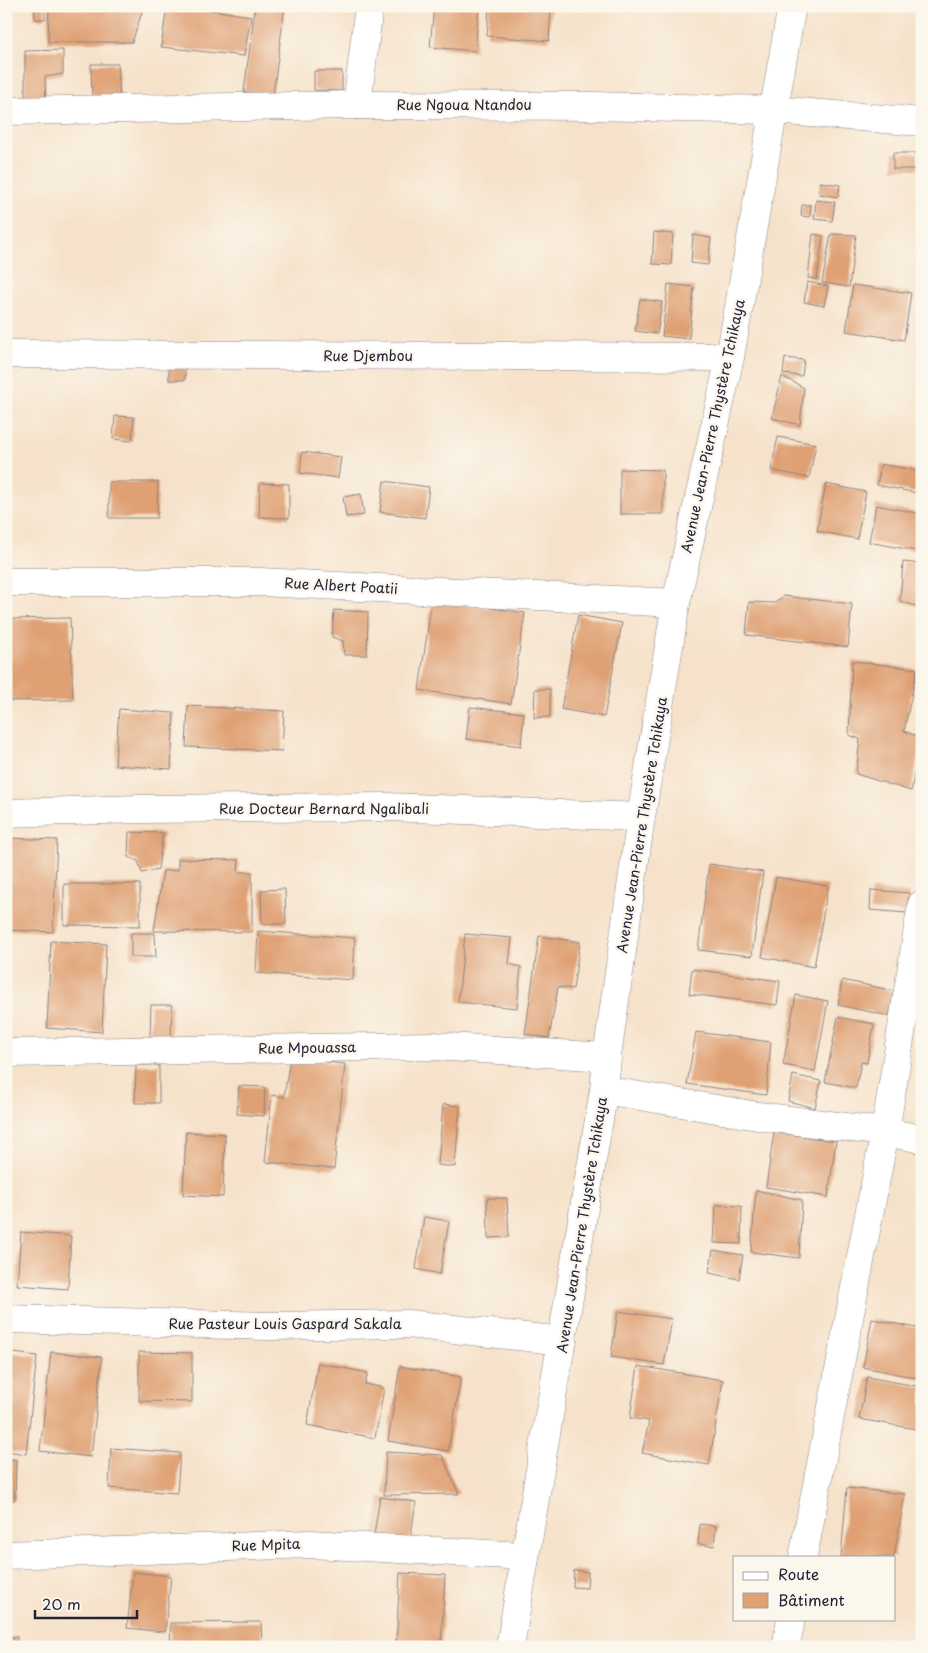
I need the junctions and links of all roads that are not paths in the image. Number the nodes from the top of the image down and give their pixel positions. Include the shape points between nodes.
1 (369, 6) edge
2 (792, 6) edge
3 (357, 105) junction
4 (774, 110) junction
5 (6, 111) edge
6 (922, 122) edge
7 (6, 354) edge
8 (730, 357) junction
9 (6, 582) edge
10 (676, 603) junction
11 (6, 813) edge
12 (641, 817) junction
13 (922, 904) edge
14 (6, 1052) edge
15 (607, 1057) junction
16 (604, 1090) junction
17 (885, 1132) junction
18 (922, 1139) edge
19 (6, 1319) edge
20 (563, 1341) junction
21 (6, 1555) edge
22 (525, 1556) junction
23 (803, 1556) edge
24 (791, 1620) edge
25 (510, 1647) edge
26 (786, 1647) edge

1 - 3 street
2 - 4 street, Avenue Jean-Pierre Thystère Tchikaya
3 - 4 street, Rue Ngoua Ntandou
3 - 5 street, Rue Ngoua Ntandou
4 - 6 street, Rue Ngoua Ntandou
4 - 8 street, Avenue Jean-Pierre Thystère Tchikaya
7 - 8 street, Rue Djembou
8 - 10 street, Avenue Jean-Pierre Thystère Tchikaya
9 - 10 street, Rue Albert Poatii via 260,582
10 - 12 street, Avenue Jean-Pierre Thystère Tchikaya
11 - 12 street, Rue Docteur Bernard Ngalibali via 387,807
12 - 15 street, Avenue Jean-Pierre Thystère Tchikaya
13 - 17 street
14 - 15 street, Rue Mpouassa via 433,1046
15 - 16 street, Avenue Jean-Pierre Thystère Tchikaya
16 - 17 street via 758,1116
16 - 20 street, Avenue Jean-Pierre Thystère Tchikaya
17 - 18 street
17 - 23 street
19 - 20 street, Rue Pasteur Louis Gaspard Sakala via 270,1326 408,1324
20 - 22 street, Avenue Jean-Pierre Thystère Tchikaya
21 - 22 street, Rue Mpita via 310,1544
22 - 25 street, Avenue Jean-Pierre Thystère Tchikaya
24 - 26 street

